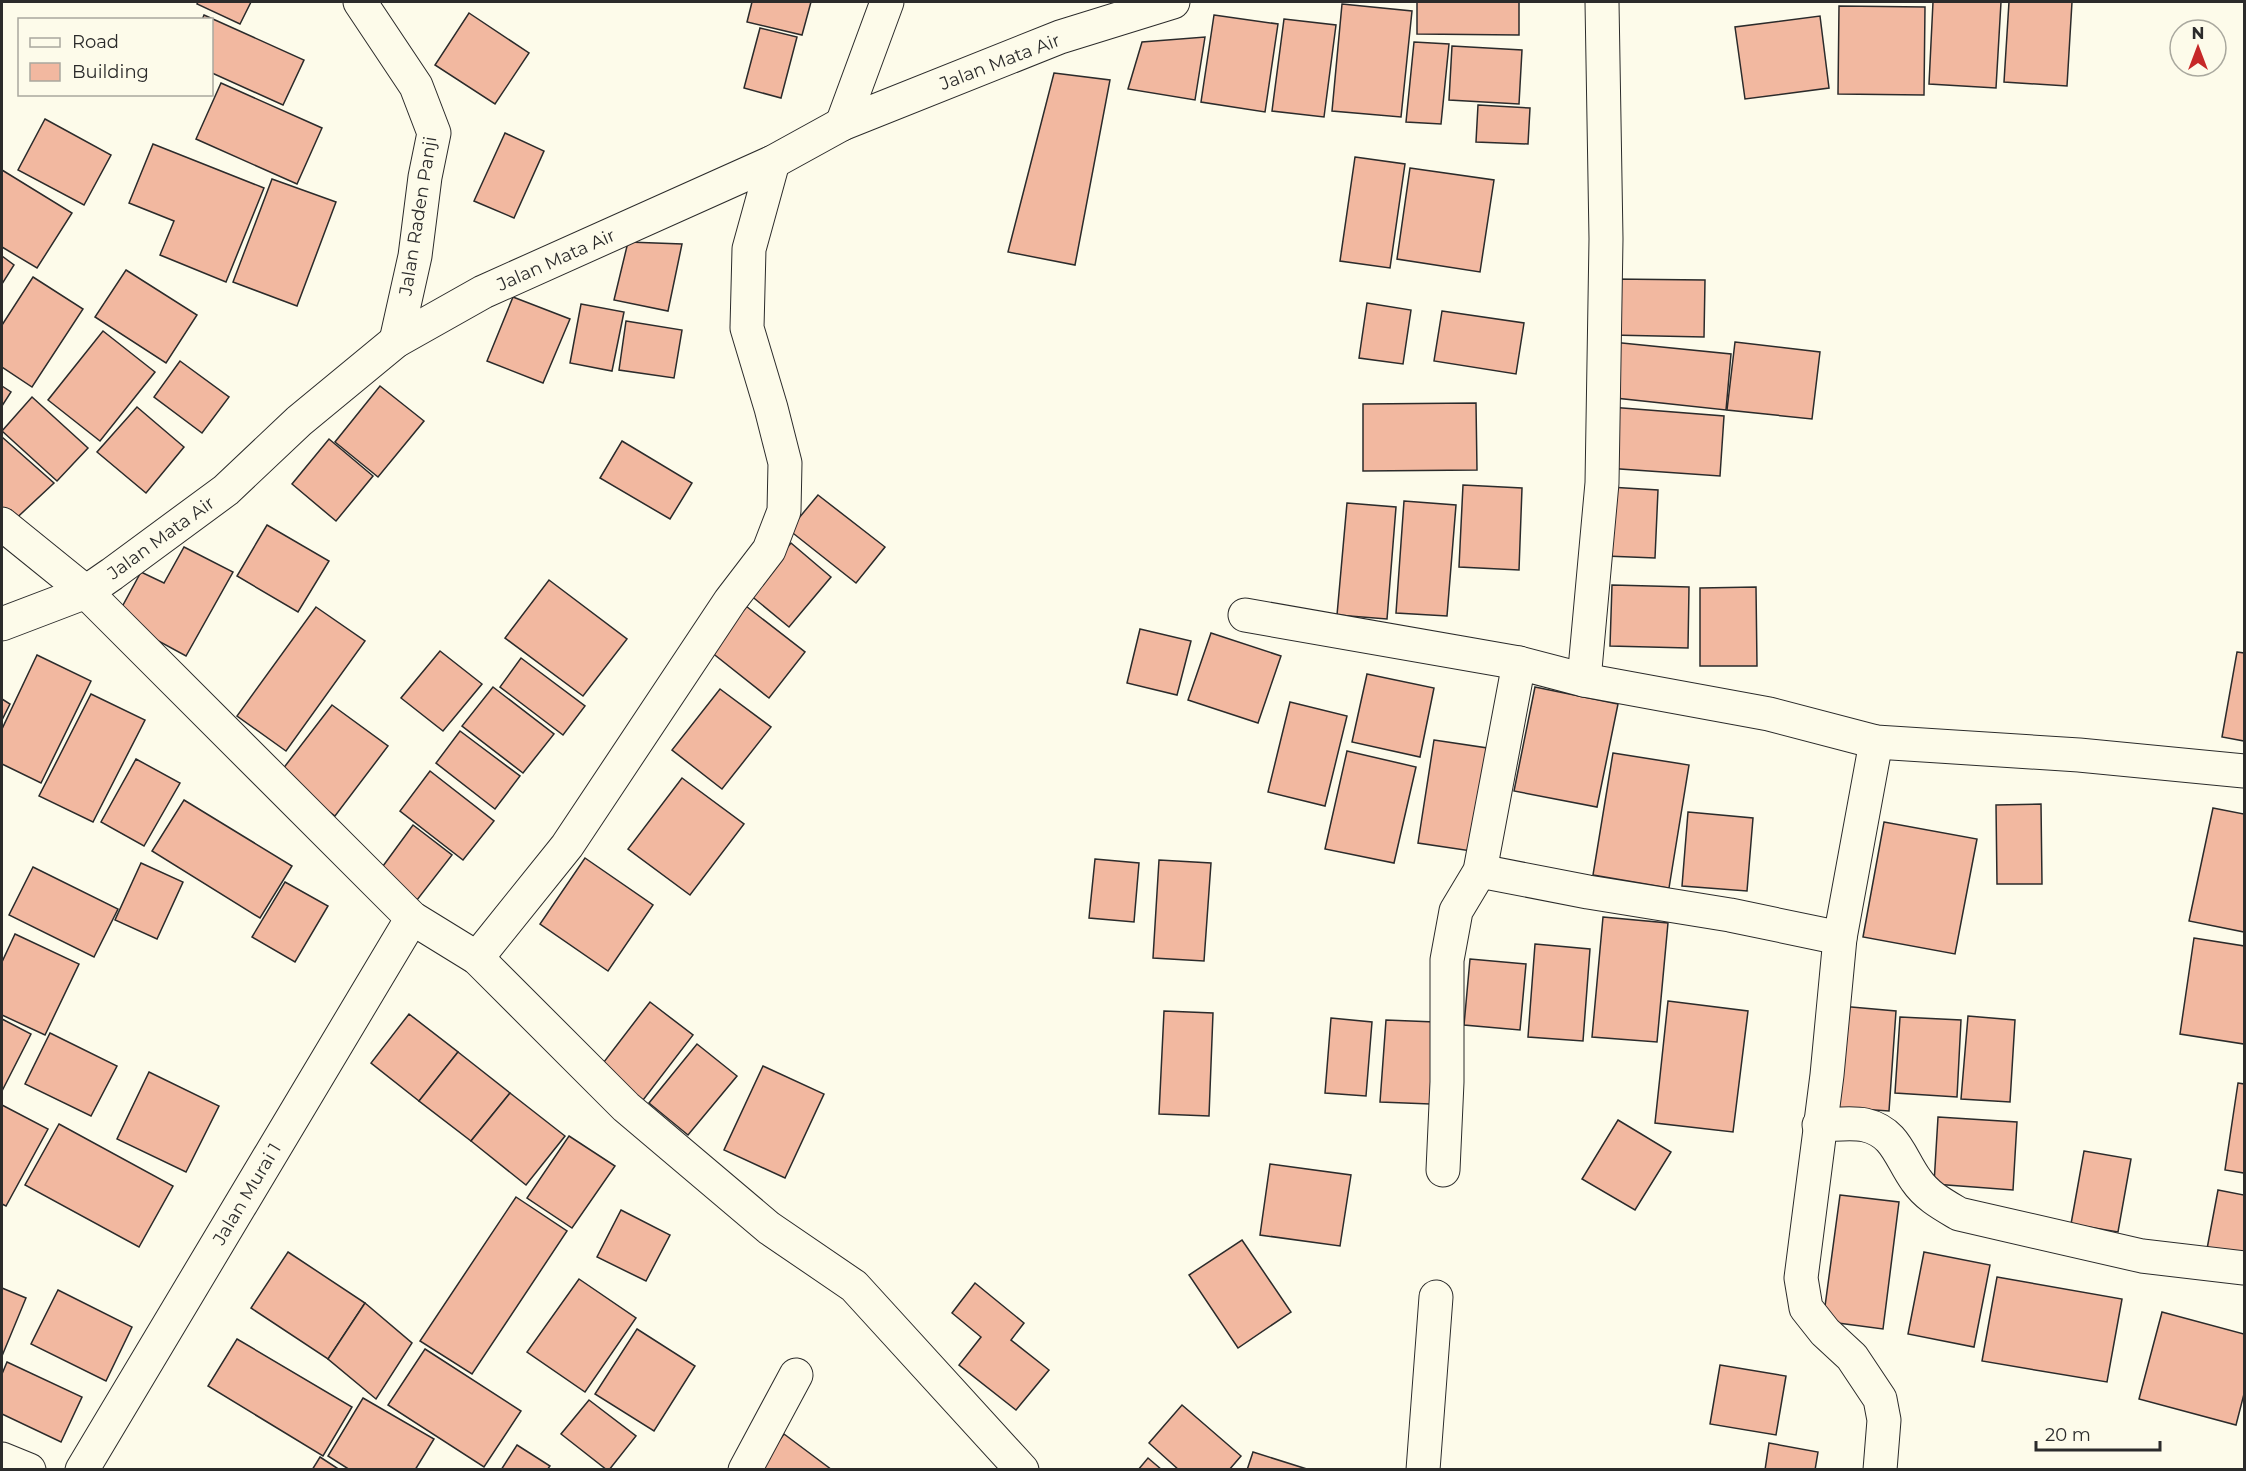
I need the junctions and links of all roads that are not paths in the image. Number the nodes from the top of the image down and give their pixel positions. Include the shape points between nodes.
1 (360, 2) edge
2 (887, 2) edge
3 (1173, 2) edge
4 (1602, 2) edge
5 (842, 124) junction
6 (773, 162) junction
7 (396, 341) junction
8 (2, 524) edge
9 (86, 592) junction
10 (1245, 615) dead end
11 (2, 624) edge
12 (1519, 663) junction
13 (1584, 680) junction
14 (1876, 742) junction
15 (2244, 771) edge
16 (1480, 871) junction
17 (412, 918) junction
18 (1840, 938) junction
19 (477, 958) junction
20 (1819, 1125) junction
21 (1443, 1170) dead end
22 (2244, 1268) edge
23 (1436, 1297) dead end
24 (796, 1375) dead end
25 (2, 1459) edge
26 (29, 1470) edge
27 (82, 1470) edge
28 (745, 1470) edge
29 (1022, 1470) edge
30 (1423, 1470) edge
31 (1881, 1470) edge

1 - 7 street, Jalan Raden Panji via 416,86 434,133 415,256
2 - 5 street
3 - 5 street, Jalan Mata Air via 1060,38
4 - 13 street via 1606,239 1602,483
5 - 6 street, Jalan Mata Air
6 - 7 street, Jalan Mata Air via 483,292
6 - 19 street via 749,249 747,328 785,463 784,511 769,550 730,601 567,846
7 - 9 street, Jalan Mata Air via 299,421 226,490
8 - 9 street
9 - 11 street, Jalan Mata Air
9 - 17 street
10 - 12 street
12 - 13 street
12 - 16 street
13 - 14 street via 1769,714
14 - 15 street
14 - 18 street
16 - 18 street
16 - 21 street via 1456,911 1447,960
17 - 19 street
17 - 27 street, Jalan Murai 1
18 - 20 street
19 - 29 street via 626,1107 769,1228 854,1286
20 - 22 street via 1864,1124 1885,1132 1932,1199 1959,1214 2142,1256
20 - 31 street via 1801,1278 1806,1308 1851,1357 1880,1399 1884,1420
23 - 30 street
24 - 28 street
25 - 26 street

